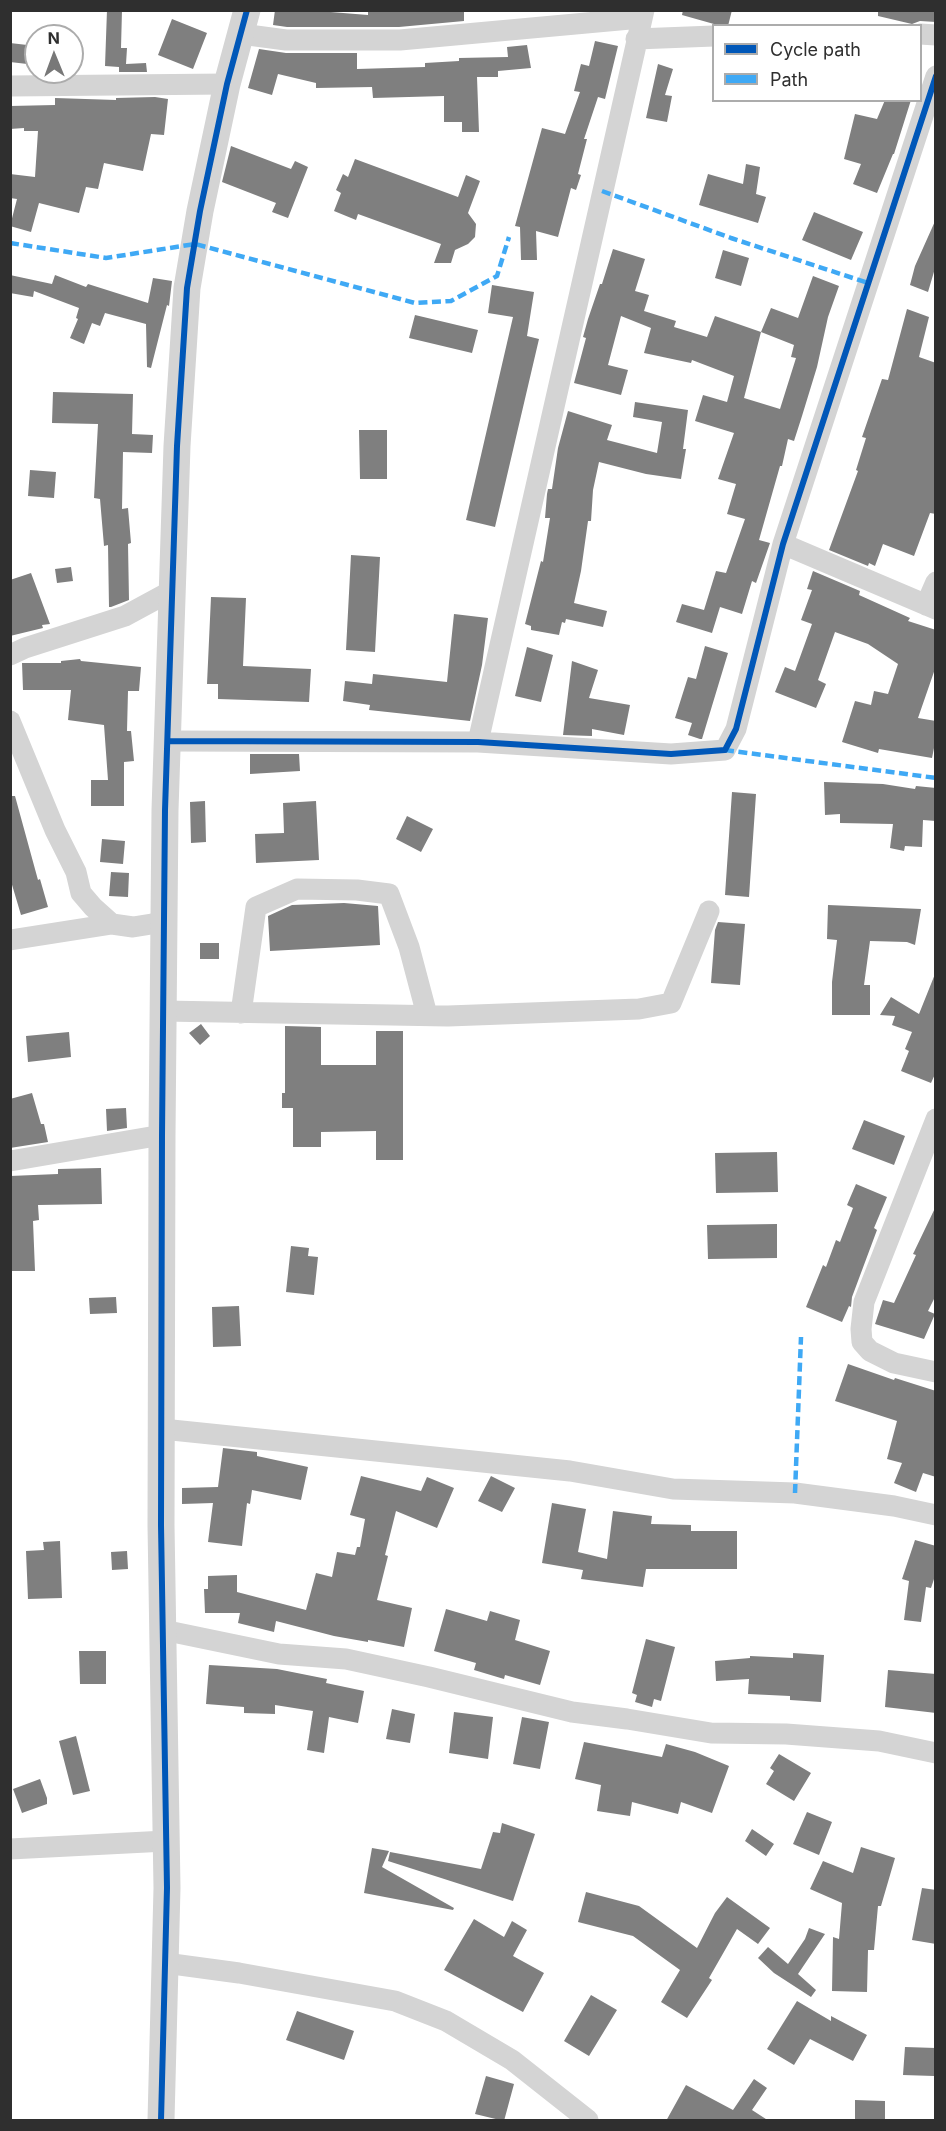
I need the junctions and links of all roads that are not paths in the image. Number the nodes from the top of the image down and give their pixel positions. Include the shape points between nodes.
1 (642, 14) edge
2 (244, 22) edge
3 (712, 36) edge
4 (636, 39) junction
5 (936, 76) edge
6 (227, 84) junction
7 (10, 86) edge
8 (783, 544) junction
9 (936, 582) edge
10 (173, 590) junction
11 (931, 607) edge
12 (10, 655) edge
13 (10, 721) edge
14 (168, 741) junction
15 (478, 742) junction
16 (709, 911) dead end
17 (164, 922) junction
18 (112, 924) junction
19 (10, 940) edge
20 (163, 1011) junction
21 (241, 1012) junction
22 (427, 1015) junction
23 (935, 1121) edge
24 (162, 1135) junction
25 (10, 1161) edge
26 (936, 1371) edge
27 (162, 1429) junction
28 (936, 1515) edge
29 (163, 1630) junction
30 (936, 1753) edge
31 (166, 1841) junction
32 (10, 1849) edge
33 (165, 1963) junction
34 (161, 2121) edge
35 (588, 2121) edge

1 - 2 street via 400,40 286,40
1 - 4 street
2 - 6 street
3 - 4 street
4 - 15 street
5 - 8 street
6 - 7 street
6 - 10 street via 187,288
8 - 11 street
8 - 15 street via 736,729 725,750 671,754
9 - 11 street
10 - 12 street via 125,616
10 - 14 street
13 - 18 street via 76,872 81,893
14 - 15 street
14 - 17 street
16 - 22 street via 671,1003 639,1009
17 - 18 street via 133,927
17 - 20 street
18 - 19 street
20 - 21 street
20 - 24 street
21 - 22 street
21 - 22 street via 256,907 297,890 357,890 389,894 409,947
23 - 26 street via 864,1302 861,1329 862,1342 870,1352 894,1363
24 - 25 street
24 - 27 street
27 - 28 street via 570,1471 673,1489 795,1493
27 - 29 street
29 - 30 street via 279,1654 346,1659 572,1712 711,1733 867,1740
29 - 31 street
31 - 32 street
31 - 33 street
33 - 34 street
33 - 35 street via 395,2001 446,2021 512,2060

